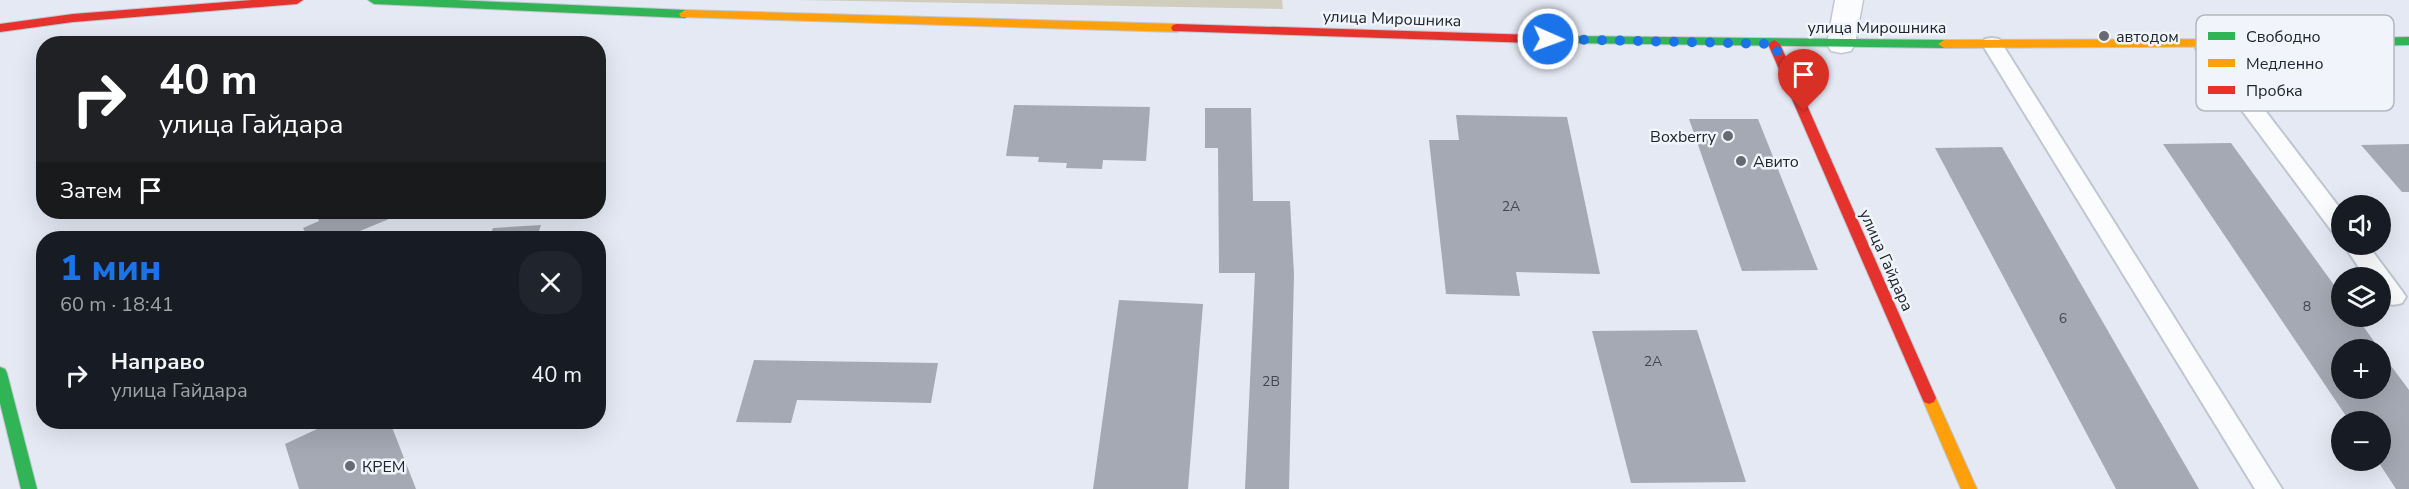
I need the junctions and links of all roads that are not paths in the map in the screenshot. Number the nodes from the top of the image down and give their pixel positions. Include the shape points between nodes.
1 (289, 0) edge
2 (297, 0) edge
3 (374, 0) edge
4 (1849, 0) edge
5 (169, 5) edge
6 (659, 7) edge
7 (0, 28) edge
8 (2394, 41) edge
9 (2409, 41) edge
10 (1774, 44) junction
11 (1841, 44) junction
12 (1992, 44) junction
13 (2196, 45) edge
14 (2254, 111) edge
15 (2331, 213) edge
16 (0, 373) edge
17 (29, 489) edge
18 (1970, 489) edge
19 (2269, 489) edge

1 - 2 main road
1 - 5 main road
3 - 6 main road, улица Мирошника
4 - 11 street
5 - 7 main road
6 - 10 main road, улица Мирошника
8 - 9 main road, улица Мирошника
10 - 11 main road, улица Мирошника
10 - 18 main road, улица Гайдара
11 - 12 main road, улица Мирошника
12 - 13 main road, улица Мирошника
12 - 19 lane
14 - 15 lane
16 - 17 main road

